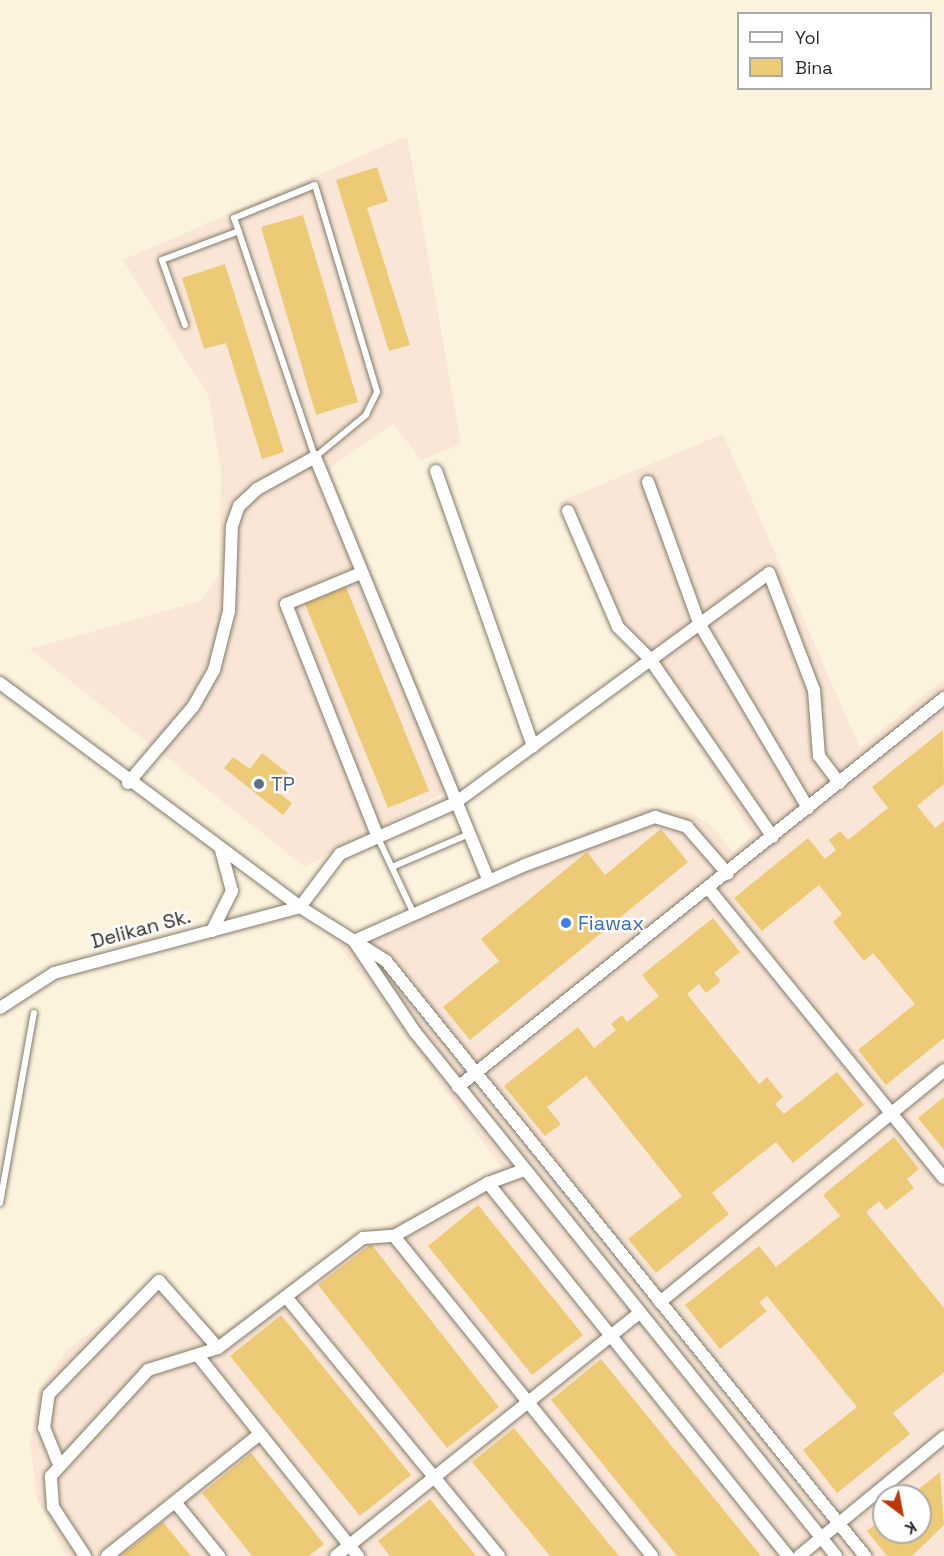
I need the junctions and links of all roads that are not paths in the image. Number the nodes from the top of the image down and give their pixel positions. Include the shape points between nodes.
1 (239, 231) junction
2 (185, 325) dead end
3 (315, 457) junction
4 (436, 471) dead end
5 (648, 482) dead end
6 (568, 511) dead end
7 (361, 573) junction
8 (699, 623) junction
9 (650, 659) junction
10 (0, 683) edge
11 (943, 701) edge
12 (533, 746) junction
13 (129, 783) junction
14 (839, 783) junction
15 (455, 803) junction
16 (808, 808) junction
17 (469, 834) junction
18 (378, 837) junction
19 (773, 837) junction
20 (221, 850) junction
21 (392, 867) junction
22 (728, 874) junction
23 (489, 881) junction
24 (709, 889) junction
25 (300, 907) junction
26 (414, 914) junction
27 (212, 931) junction
28 (354, 941) junction
29 (0, 1008) edge
30 (34, 1013) dead end
31 (944, 1070) edge
32 (476, 1074) junction
33 (458, 1087) junction
34 (891, 1113) junction
35 (524, 1170) junction
36 (944, 1179) edge
37 (488, 1183) junction
38 (0, 1203) edge
39 (394, 1236) junction
40 (287, 1298) junction
41 (660, 1302) junction
42 (639, 1313) junction
43 (611, 1336) junction
44 (218, 1347) junction
45 (199, 1358) junction
46 (528, 1402) junction
47 (260, 1434) junction
48 (944, 1437) edge
49 (58, 1462) junction
50 (435, 1477) junction
51 (175, 1502) junction
52 (838, 1523) junction
53 (822, 1538) junction
54 (349, 1546) junction
55 (85, 1556) edge
56 (107, 1556) edge
57 (219, 1556) edge
58 (336, 1556) edge
59 (357, 1556) edge
60 (500, 1556) edge
61 (652, 1556) edge
62 (788, 1556) edge
63 (799, 1556) edge
64 (836, 1556) edge
65 (865, 1556) edge

1 - 2 lane via 162,260
1 - 3 lane
1 - 3 lane via 234,218 315,185 377,392 366,415
3 - 7 street
3 - 13 street via 257,489 239,506 232,526 229,611 214,670 193,707
4 - 12 street
5 - 8 street
6 - 9 street via 618,627
7 - 15 street
7 - 18 street via 286,604
8 - 9 street
8 - 14 street via 769,573 814,690 819,756
8 - 16 street
9 - 12 street
9 - 19 street
10 - 13 street
11 - 14 street
12 - 15 street
13 - 20 street
14 - 16 street
15 - 17 street
15 - 18 street
16 - 19 street
17 - 21 lane
17 - 23 street
18 - 21 lane
18 - 25 street via 340,854
19 - 22 street
20 - 25 street
20 - 27 street via 232,891
21 - 26 lane
22 - 23 street via 687,827 655,816
22 - 24 street
23 - 26 street
24 - 32 street
24 - 34 street
25 - 27 street, Delikan Sk.
25 - 28 street
26 - 28 street
27 - 29 street, Delikan Sk. via 54,973
28 - 32 street via 386,961
28 - 33 street
30 - 38 lane
31 - 34 street
32 - 33 street
32 - 41 street
33 - 35 street
34 - 36 street
34 - 41 street
35 - 37 street
35 - 42 street
37 - 39 street
37 - 43 street
39 - 40 street via 363,1238
39 - 46 street
40 - 44 street
40 - 50 street
41 - 52 street
42 - 43 street
42 - 53 street
43 - 46 street
43 - 62 street
44 - 45 street
44 - 49 street via 159,1281 49,1394 44,1428
45 - 47 street
45 - 49 street via 175,1358 148,1370
46 - 50 street
46 - 61 street
47 - 51 street
47 - 54 street
48 - 52 street
49 - 55 street via 49,1483 50,1499
50 - 54 street
50 - 60 street
51 - 56 street
51 - 57 street
52 - 53 street
52 - 65 street
53 - 63 street
53 - 64 street
54 - 58 street
54 - 59 street

